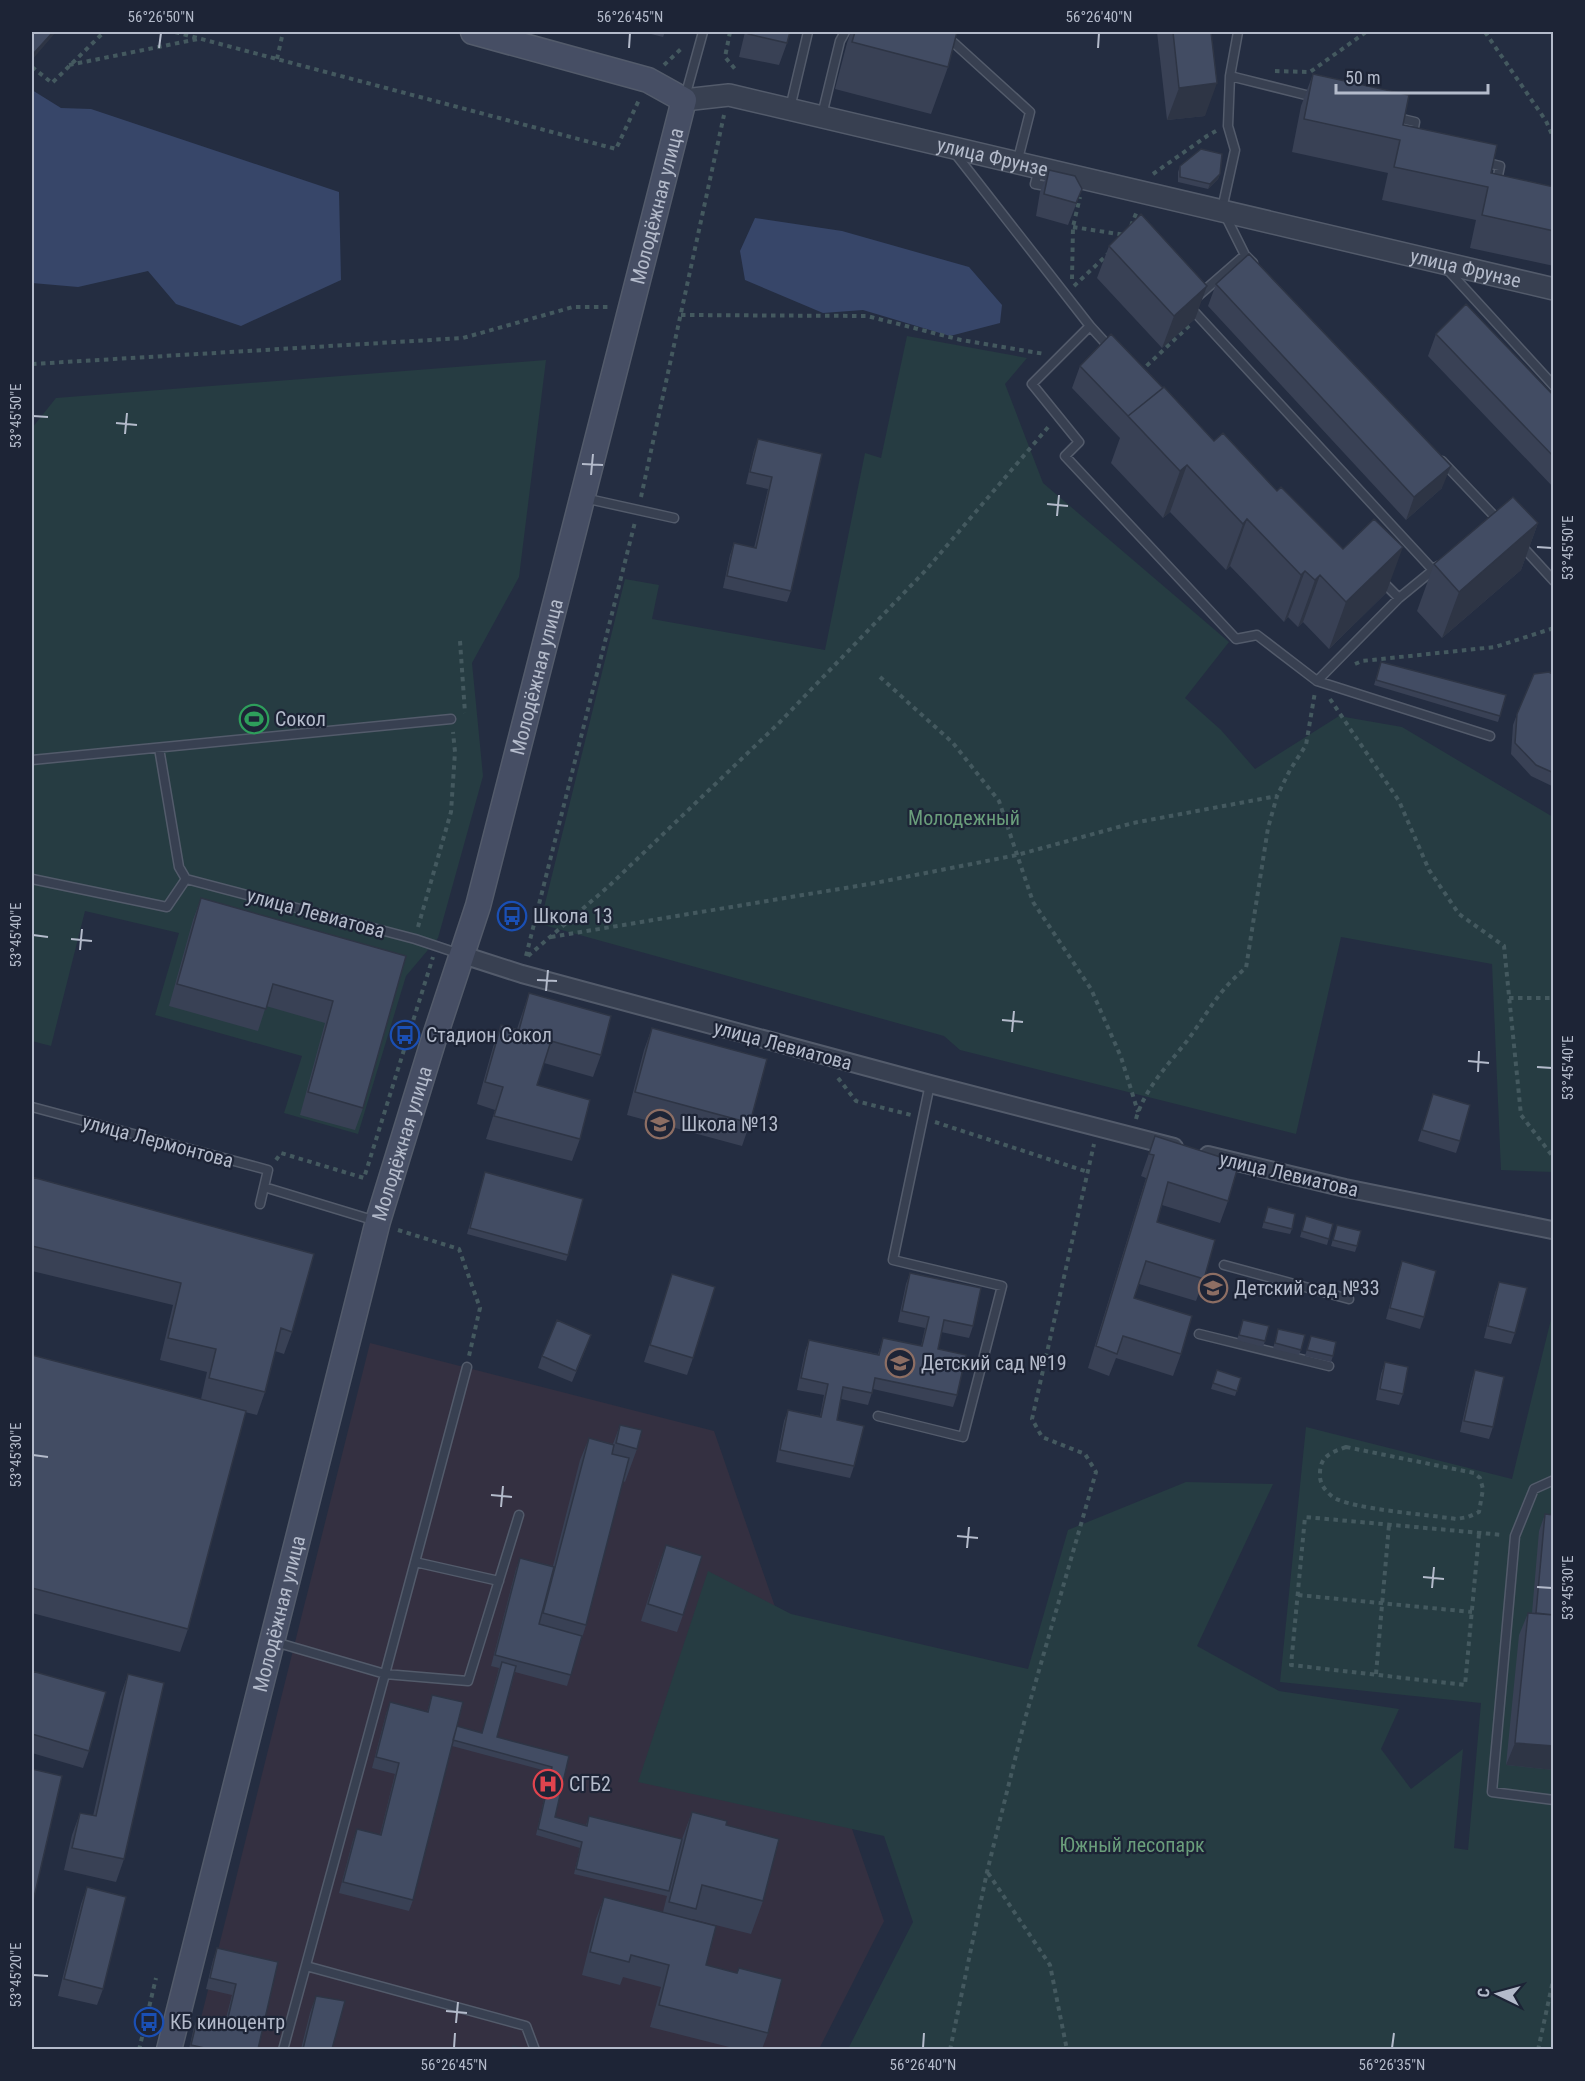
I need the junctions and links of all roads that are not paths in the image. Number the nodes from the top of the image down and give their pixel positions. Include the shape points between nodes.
1 (473, 32) edge
2 (703, 32) edge
3 (808, 32) edge
4 (845, 32) edge
5 (1238, 32) edge
6 (934, 38) edge
7 (1230, 76) junction
8 (1323, 99) edge
9 (684, 100) junction
10 (790, 109) junction
11 (1380, 113) edge
12 (821, 116) junction
13 (1410, 146) edge
14 (950, 147) junction
15 (1477, 161) edge
16 (1017, 164) junction
17 (1039, 169) junction
18 (1058, 189) edge
19 (1494, 195) edge
20 (1222, 210) junction
21 (1245, 255) junction
22 (1440, 261) junction
23 (1261, 272) edge
24 (1554, 289) edge
25 (1181, 296) edge
26 (1188, 304) junction
27 (1090, 327) junction
28 (1113, 351) edge
29 (1554, 387) edge
30 (1431, 450) edge
31 (583, 498) junction
32 (674, 518) dead end
33 (1496, 518) junction
34 (1487, 526) edge
35 (1503, 526) edge
36 (1510, 534) edge
37 (1442, 563) edge
38 (1433, 570) junction
39 (1377, 576) edge
40 (1554, 580) edge
41 (1399, 598) junction
42 (1317, 681) junction
43 (451, 719) road end
44 (1490, 736) dead end
45 (159, 748) junction
46 (32, 760) edge
47 (32, 879) edge
48 (186, 879) junction
49 (463, 955) junction
50 (930, 1084) junction
51 (32, 1107) edge
52 (264, 1187) junction
53 (260, 1204) dead end
54 (386, 1225) junction
55 (1553, 1231) edge
56 (1224, 1265) dead end
57 (1349, 1299) dead end
58 (1199, 1334) dead end
59 (1329, 1366) dead end
60 (467, 1367) road end
61 (878, 1416) dead end
62 (1554, 1480) edge
63 (519, 1515) dead end
64 (415, 1562) junction
65 (499, 1581) junction
66 (270, 1640) junction
67 (385, 1674) junction
68 (1554, 1800) edge
69 (306, 1966) junction
70 (169, 2049) edge
71 (283, 2049) edge
72 (535, 2049) edge

1 - 9 main road via 525,41 648,80
2 - 9 lane, Молодёжная улица
3 - 10 lane
4 - 12 lane
5 - 7 lane
6 - 16 lane via 954,43 1030,112
7 - 8 lane
7 - 20 lane via 1228,126 1235,150
9 - 10 street, улица Фрунзе via 729,95
9 - 31 main road, Молодёжная улица
10 - 12 street, улица Фрунзе
11 - 13 lane via 1415,122
12 - 14 street, улица Фрунзе
14 - 16 street, улица Фрунзе
14 - 27 lane
15 - 19 lane via 1500,166
16 - 17 street, улица Фрунзе
17 - 18 lane via 1035,184
17 - 20 street, улица Фрунзе via 1083,186
20 - 21 lane
20 - 22 street, улица Фрунзе
21 - 23 lane
21 - 26 lane
22 - 24 street, улица Фрунзе
22 - 29 lane
25 - 26 lane
26 - 38 lane
27 - 28 lane
27 - 42 lane via 1032,384 1079,442 1065,456 1236,639 1257,636
30 - 33 lane
31 - 32 lane
31 - 49 main road, Молодёжная улица
33 - 34 lane
33 - 35 lane
36 - 40 lane
37 - 38 lane
38 - 41 lane
39 - 41 lane
41 - 42 lane
42 - 44 lane
43 - 45 lane
45 - 46 lane
45 - 48 lane via 178,867
47 - 48 lane via 167,907
48 - 49 lane, улица Левиатова
49 - 50 street, улица Левиатова
49 - 54 main road, Молодёжная улица via 433,1042
50 - 55 street, улица Левиатова via 1345,1188
50 - 61 lane via 893,1260 1002,1286 963,1437
51 - 52 lane, улица Лермонтова via 268,1170
52 - 53 lane
52 - 54 lane
54 - 66 main road, Молодёжная улица
56 - 57 lane
58 - 59 lane
60 - 64 lane
62 - 68 lane via 1534,1489 1515,1536 1492,1792
63 - 65 lane
64 - 65 lane
64 - 67 lane
65 - 67 lane via 468,1681
66 - 67 lane
66 - 70 main road, Молодёжная улица
67 - 69 lane
69 - 71 lane
69 - 72 lane via 526,2026

